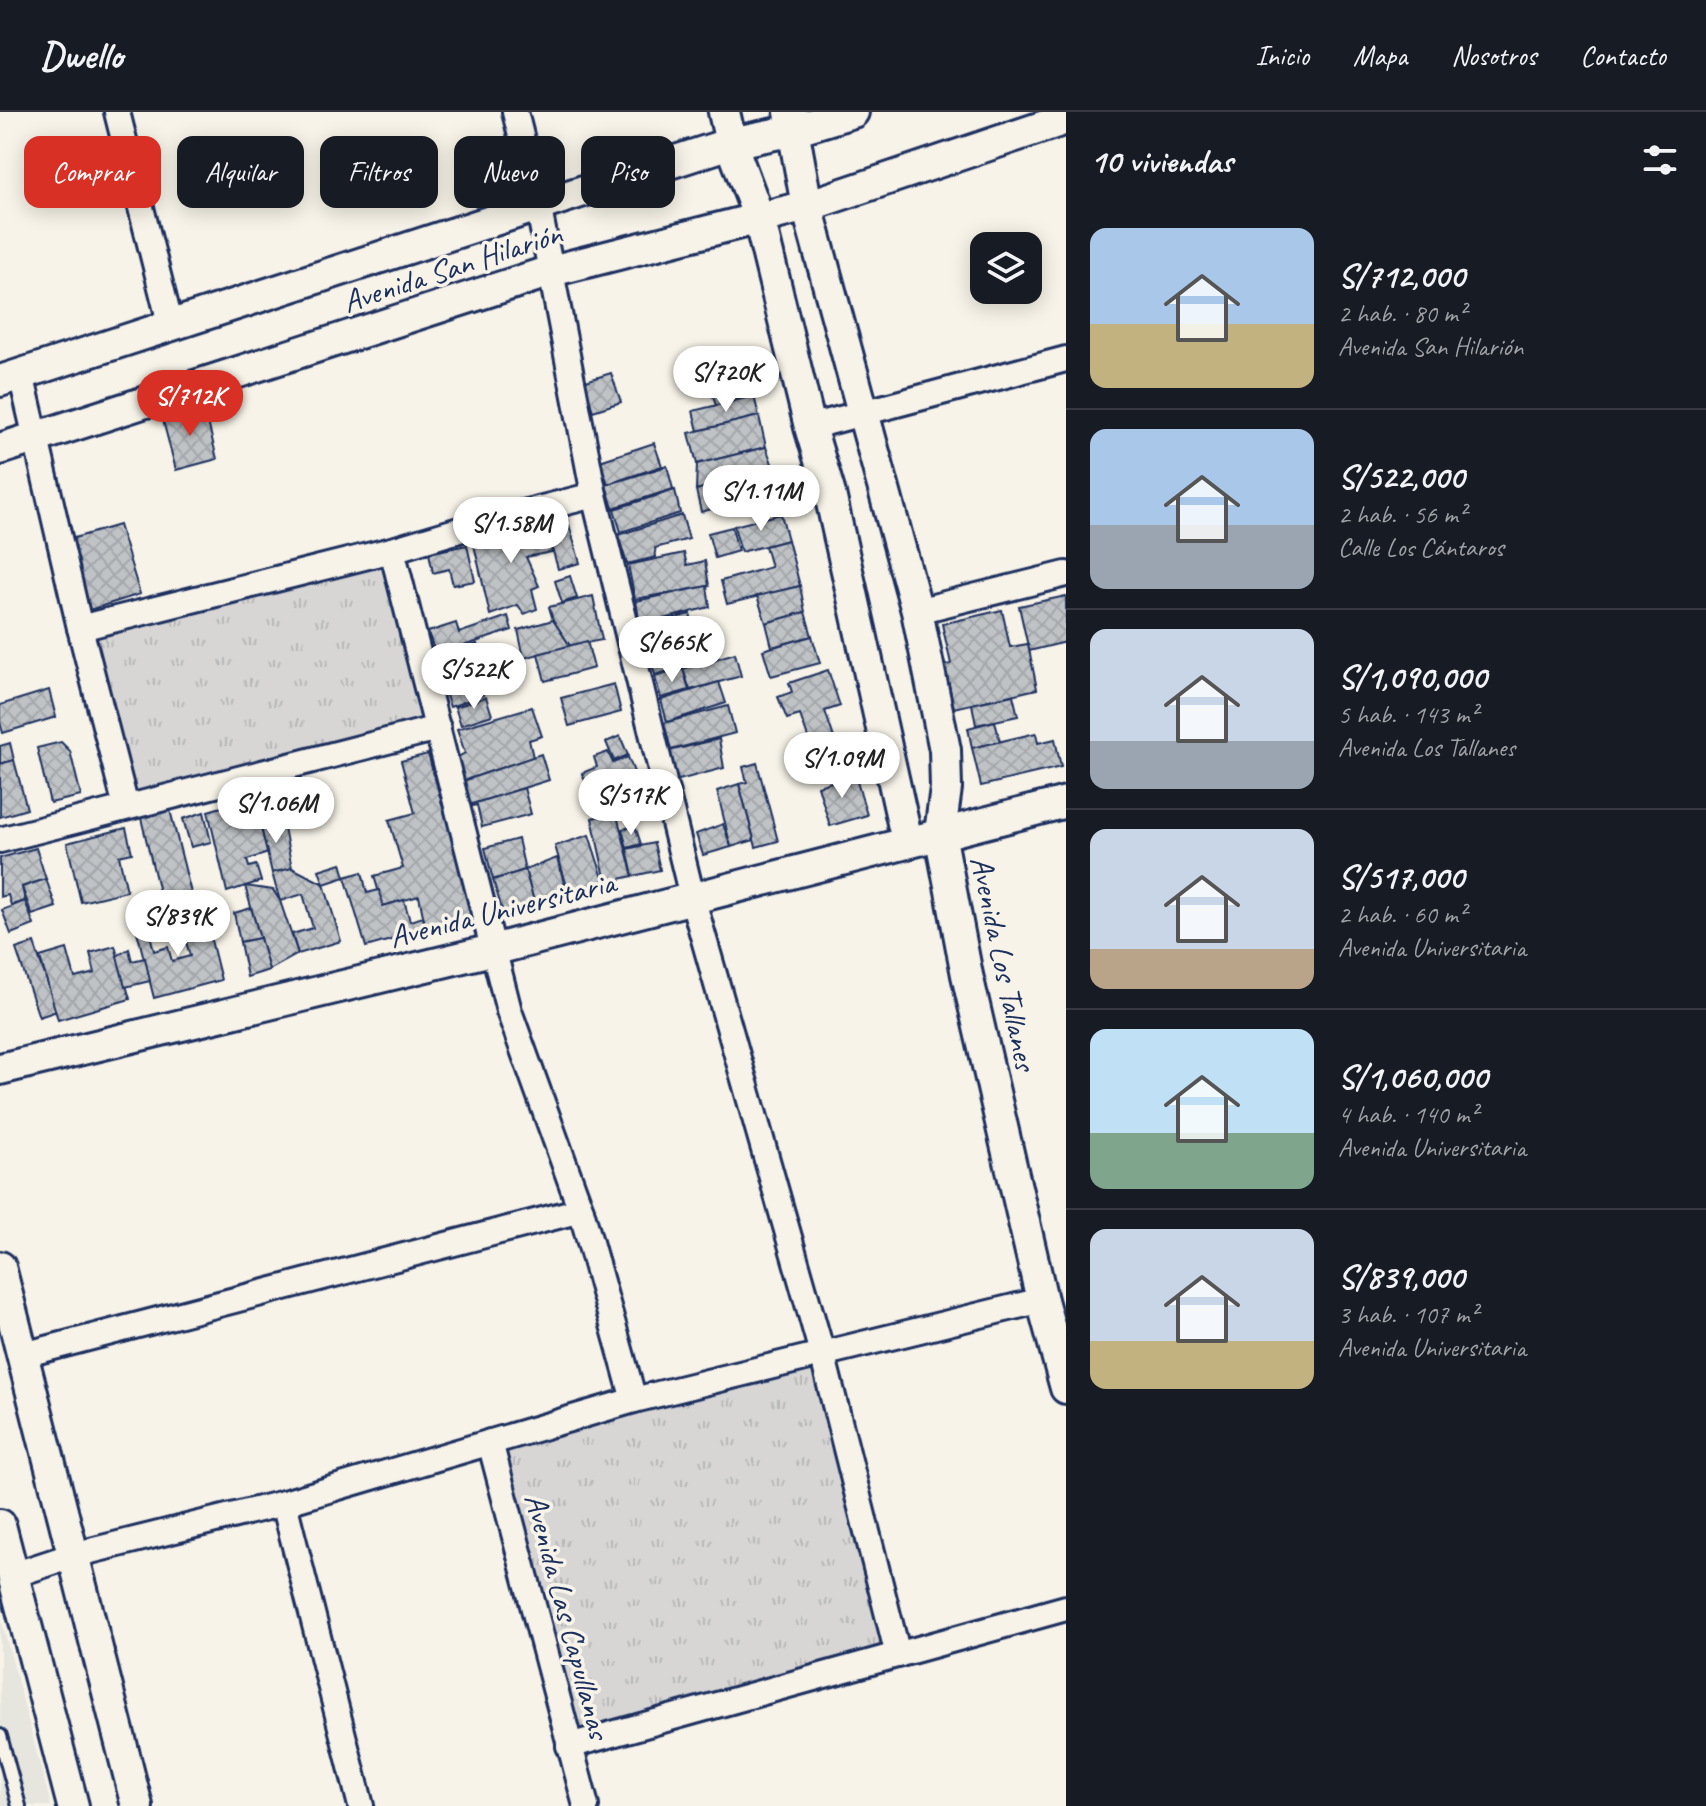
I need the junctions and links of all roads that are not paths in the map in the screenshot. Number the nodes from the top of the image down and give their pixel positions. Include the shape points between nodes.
1 (117, 112) edge
2 (515, 112) edge
3 (724, 112) edge
4 (853, 112) edge
5 (1066, 119) edge
6 (792, 121) edge
7 (521, 136) edge
8 (731, 143) junction
9 (565, 195) edge
10 (807, 206) junction
11 (526, 208) edge
12 (539, 208) edge
13 (759, 218) junction
14 (551, 271) junction
15 (171, 327) junction
16 (1066, 359) edge
17 (10, 378) edge
18 (864, 413) junction
19 (810, 427) junction
20 (36, 438) junction
21 (0, 449) edge
22 (594, 495) junction
23 (392, 550) junction
24 (1066, 574) edge
25 (917, 611) junction
26 (80, 628) junction
27 (438, 728) junction
28 (1066, 802) edge
29 (126, 807) junction
30 (940, 833) junction
31 (0, 840) edge
32 (907, 841) junction
33 (692, 897) junction
34 (492, 950) junction
35 (0, 1069) edge
36 (581, 1210) junction
37 (0, 1267) edge
38 (1054, 1299) edge
39 (822, 1353) junction
40 (23, 1355) junction
41 (1066, 1388) edge
42 (634, 1400) junction
43 (490, 1442) junction
44 (284, 1503) junction
45 (0, 1525) edge
46 (74, 1555) junction
47 (6, 1577) edge
48 (1066, 1608) edge
49 (898, 1655) junction
50 (0, 1736) edge
51 (569, 1746) junction
52 (19, 1806) edge
53 (73, 1806) edge
54 (137, 1806) edge
55 (361, 1806) edge
56 (586, 1806) edge

1 - 15 street
2 - 7 street
3 - 8 street
4 - 6 street, Avenida San Hilarión
5 - 10 street, Avenida San Hilarión
6 - 8 street, Avenida San Hilarión
6 - 10 street, Avenida Los Tallanes
8 - 9 street, Avenida San Hilarión
8 - 13 street
10 - 13 street, Avenida San Hilarión
10 - 18 street, Avenida Los Tallanes
11 - 15 street, Avenida San Hilarión
12 - 14 street
13 - 14 street, Avenida San Hilarión
13 - 19 street
14 - 20 street, Avenida San Hilarión
14 - 22 street
15 - 17 street, Avenida San Hilarión
16 - 18 street
17 - 20 street
18 - 19 street
18 - 25 street, Avenida Los Tallanes
19 - 32 street via 830,494
20 - 21 street, Avenida San Hilarión
20 - 26 street
22 - 23 street
22 - 33 street
23 - 26 street
23 - 27 street
24 - 25 street
25 - 30 street, Avenida Los Tallanes via 945,750
26 - 29 street
27 - 29 street
27 - 34 street
28 - 30 street, Avenida Universitaria
29 - 31 street
30 - 32 street, Avenida Universitaria
30 - 38 street, Avenida Los Tallanes via 967,975
32 - 33 street, Avenida Universitaria
33 - 34 street, Avenida Universitaria
33 - 39 street
34 - 35 street, Avenida Universitaria
34 - 36 street
36 - 40 street
36 - 42 street
37 - 40 street
38 - 39 street
38 - 41 street, Avenida Los Tallanes
39 - 42 street
39 - 49 street
40 - 46 street
42 - 43 street
43 - 44 street
43 - 51 street, Avenida Las Capullanas
44 - 46 street
44 - 55 street
45 - 47 street
46 - 47 street
46 - 54 street
47 - 53 street
48 - 49 street
49 - 51 street
50 - 52 lane
51 - 56 street, Avenida Las Capullanas

